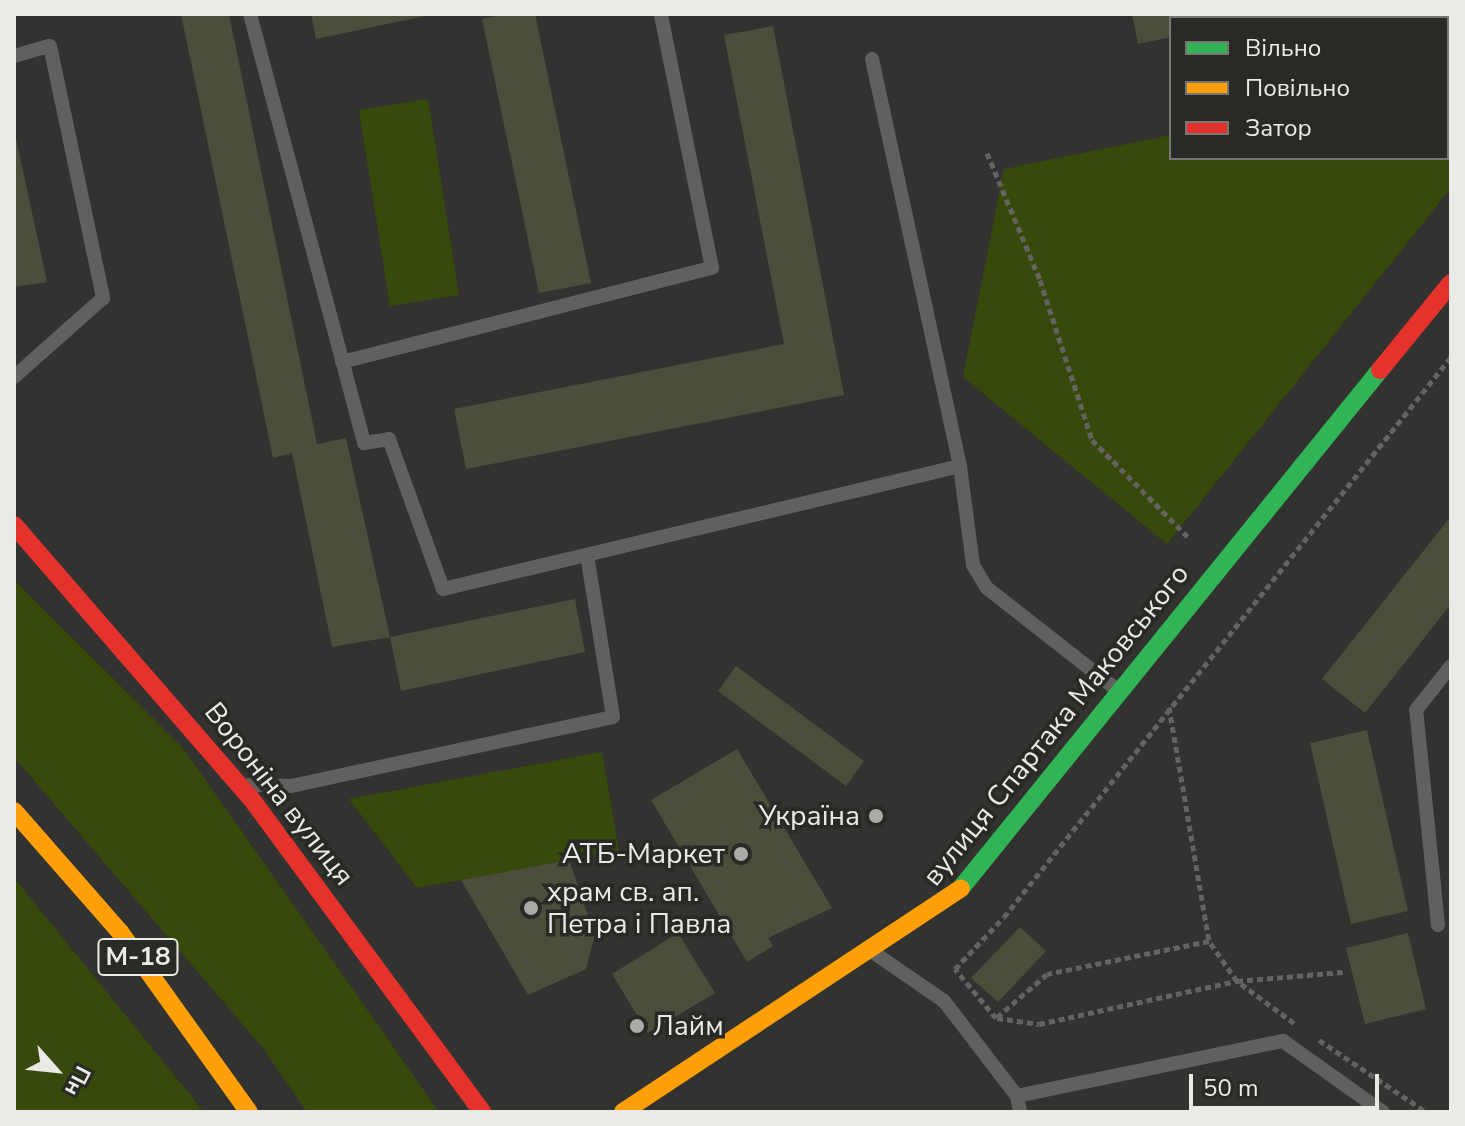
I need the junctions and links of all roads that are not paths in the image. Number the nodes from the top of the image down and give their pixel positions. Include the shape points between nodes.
1 (250, 14) edge
2 (661, 14) edge
3 (14, 56) edge
4 (872, 59) dead end
5 (1451, 283) edge
6 (342, 362) junction
7 (14, 377) edge
8 (960, 466) junction
9 (14, 525) edge
10 (587, 555) junction
11 (1451, 666) edge
12 (1121, 693) junction
13 (240, 785) junction
14 (14, 811) edge
15 (1438, 925) dead end
16 (873, 953) junction
17 (1017, 1096) junction
18 (249, 1112) edge
19 (482, 1112) edge
20 (623, 1112) edge
21 (1020, 1112) edge
22 (1383, 1112) edge

1 - 6 lane
2 - 6 lane via 712,268
3 - 7 lane via 50,46 103,298
4 - 8 lane
5 - 12 main road, вулиця Спартака Маковського
6 - 10 lane via 364,443 389,439 443,589
8 - 10 lane
8 - 12 lane via 973,565 987,588
9 - 13 main road, Вороніна вулиця
10 - 13 lane via 613,717 291,786
11 - 15 lane via 1416,710
12 - 16 main road, вулиця Спартака Маковського via 950,902
13 - 19 main road, Вороніна вулиця
14 - 18 main road, М-18 via 120,932
16 - 17 lane via 944,1001
16 - 20 main road, вулиця Спартака Маковського
17 - 21 lane
17 - 22 lane via 1283,1041

